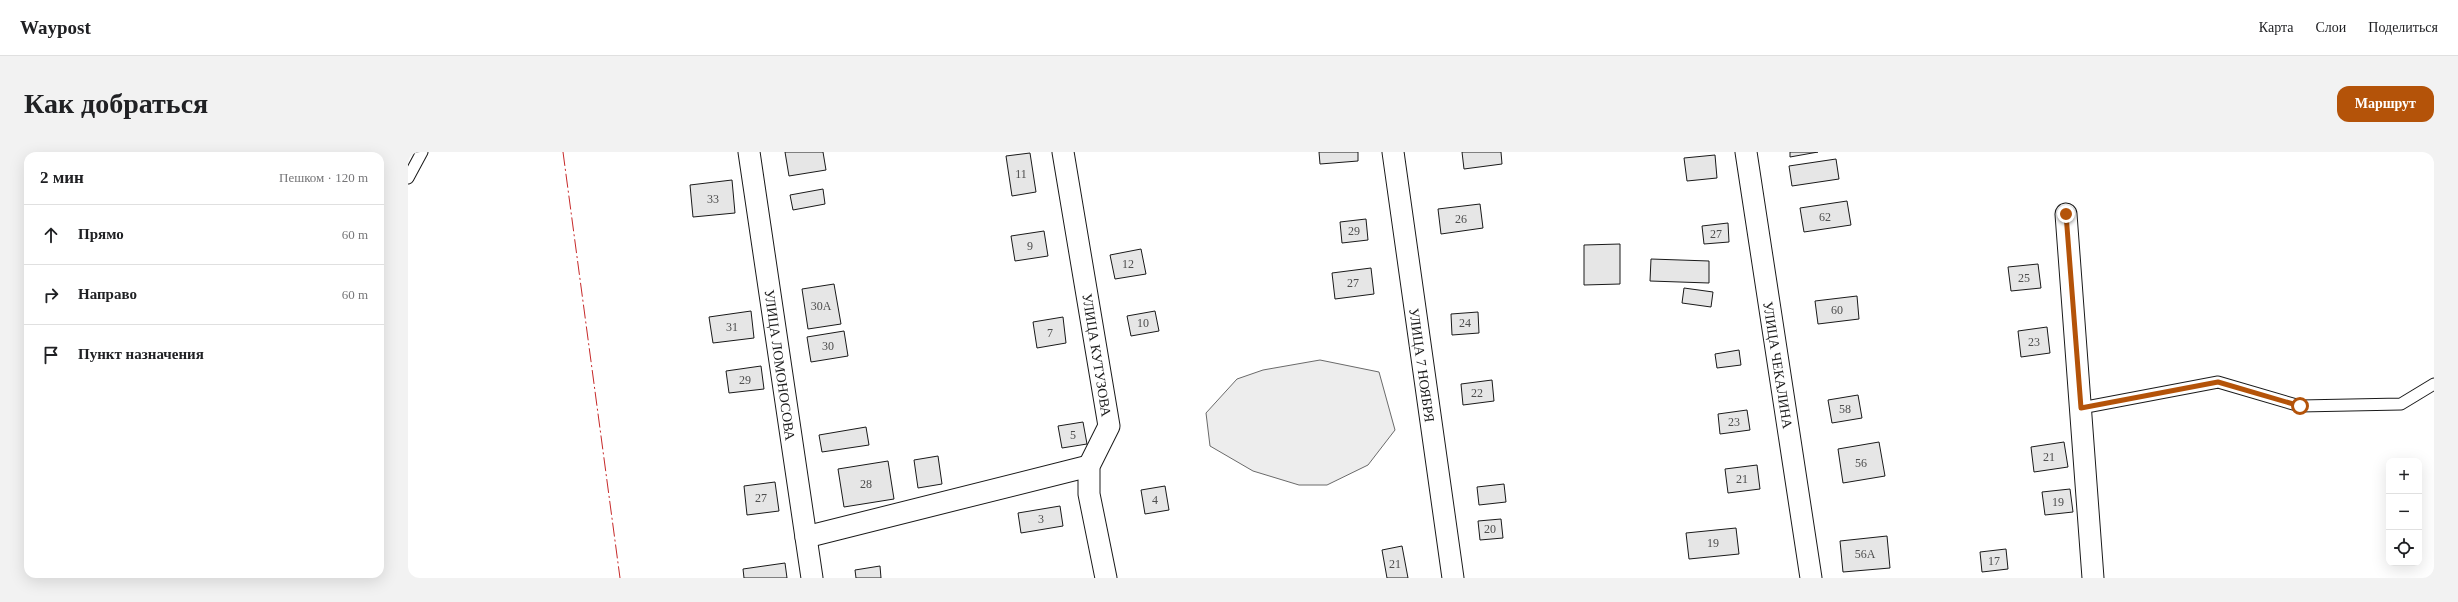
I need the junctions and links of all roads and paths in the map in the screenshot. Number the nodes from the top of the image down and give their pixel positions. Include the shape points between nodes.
1 (422, 152) edge
2 (749, 152) edge
3 (1063, 152) edge
4 (1393, 152) edge
5 (1746, 152) edge
6 (408, 178) edge
7 (2066, 214) dead end
8 (2434, 384) edge
9 (2081, 408) junction
10 (1090, 466) junction
11 (806, 538) junction
12 (812, 578) edge
13 (1106, 578) edge
14 (1453, 578) edge
15 (1811, 578) edge
16 (2093, 578) edge

1 - 6 lane
2 - 11 street, УЛИЦА ЛОМОНОСОВА
3 - 10 street, УЛИЦА КУТУЗОВА via 1109,426
4 - 14 street, УЛИЦА 7 НОЯБРЯ
5 - 15 street, УЛИЦА ЧЕКАЛИНА
7 - 9 street
8 - 9 lane via 2401,404 2300,406 2218,382
9 - 16 street
10 - 11 street
10 - 13 street, УЛИЦА КУТУЗОВА via 1089,494
11 - 12 street, УЛИЦА ЛОМОНОСОВА

